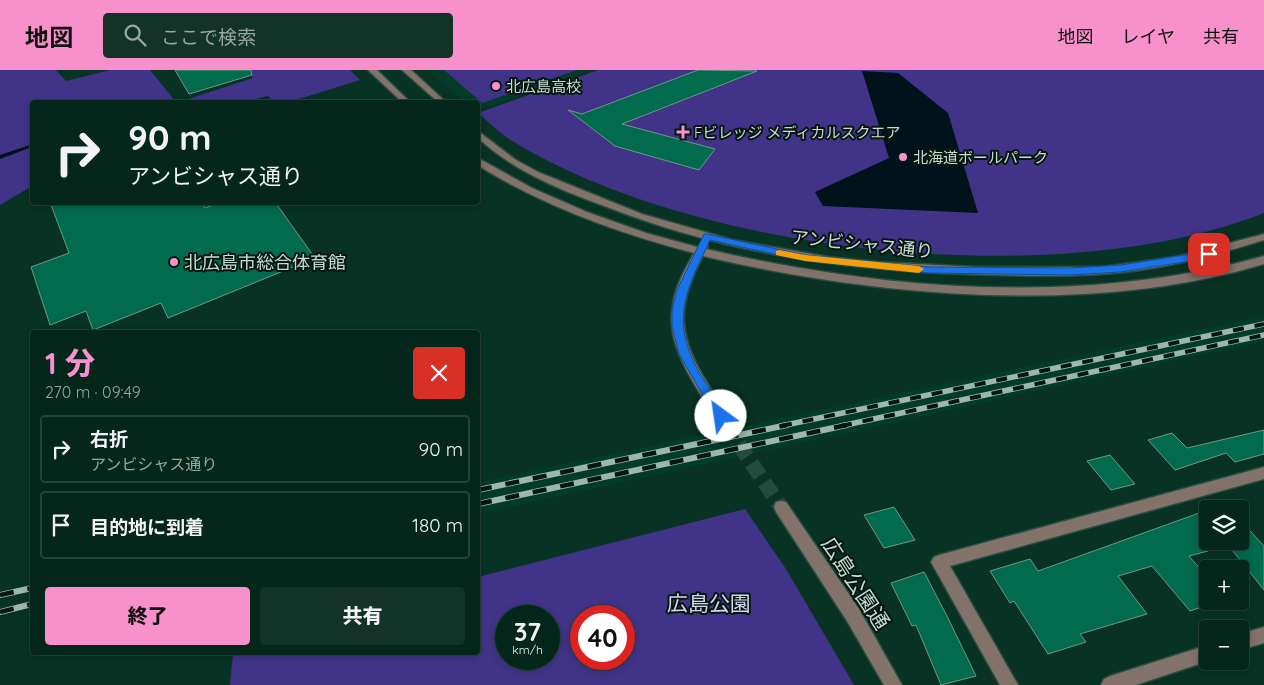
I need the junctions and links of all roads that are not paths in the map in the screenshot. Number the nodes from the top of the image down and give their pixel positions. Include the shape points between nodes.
1 (372, 70) edge
2 (406, 70) edge
3 (404, 100) edge
4 (440, 100) edge
5 (480, 136) edge
6 (480, 162) edge
7 (707, 237) junction
8 (1264, 237) edge
9 (700, 252) junction
10 (1264, 260) edge
11 (721, 416) tunnel mouth
12 (1264, 473) edge
13 (780, 507) tunnel mouth
14 (1264, 635) edge
15 (1249, 639) edge
16 (1199, 656) edge
17 (894, 685) edge
18 (1009, 685) edge
19 (1110, 685) edge

1 - 3 street
2 - 4 street
5 - 7 street, アンビシャス通り via 504,156 540,175 622,211
6 - 9 street, アンビシャス通り via 561,205 615,227
7 - 8 street, アンビシャス通り via 814,259 929,270 1017,272 1121,268 1168,262 1209,254
7 - 9 street
9 - 10 street, アンビシャス通り via 777,269 894,285 987,290 1102,288 1187,278
9 - 11 street via 682,290 677,310 678,326 684,354
12 - 18 street via 939,562
13 - 17 street, 広島公園通 via 853,615
14 - 15 street
16 - 19 street

